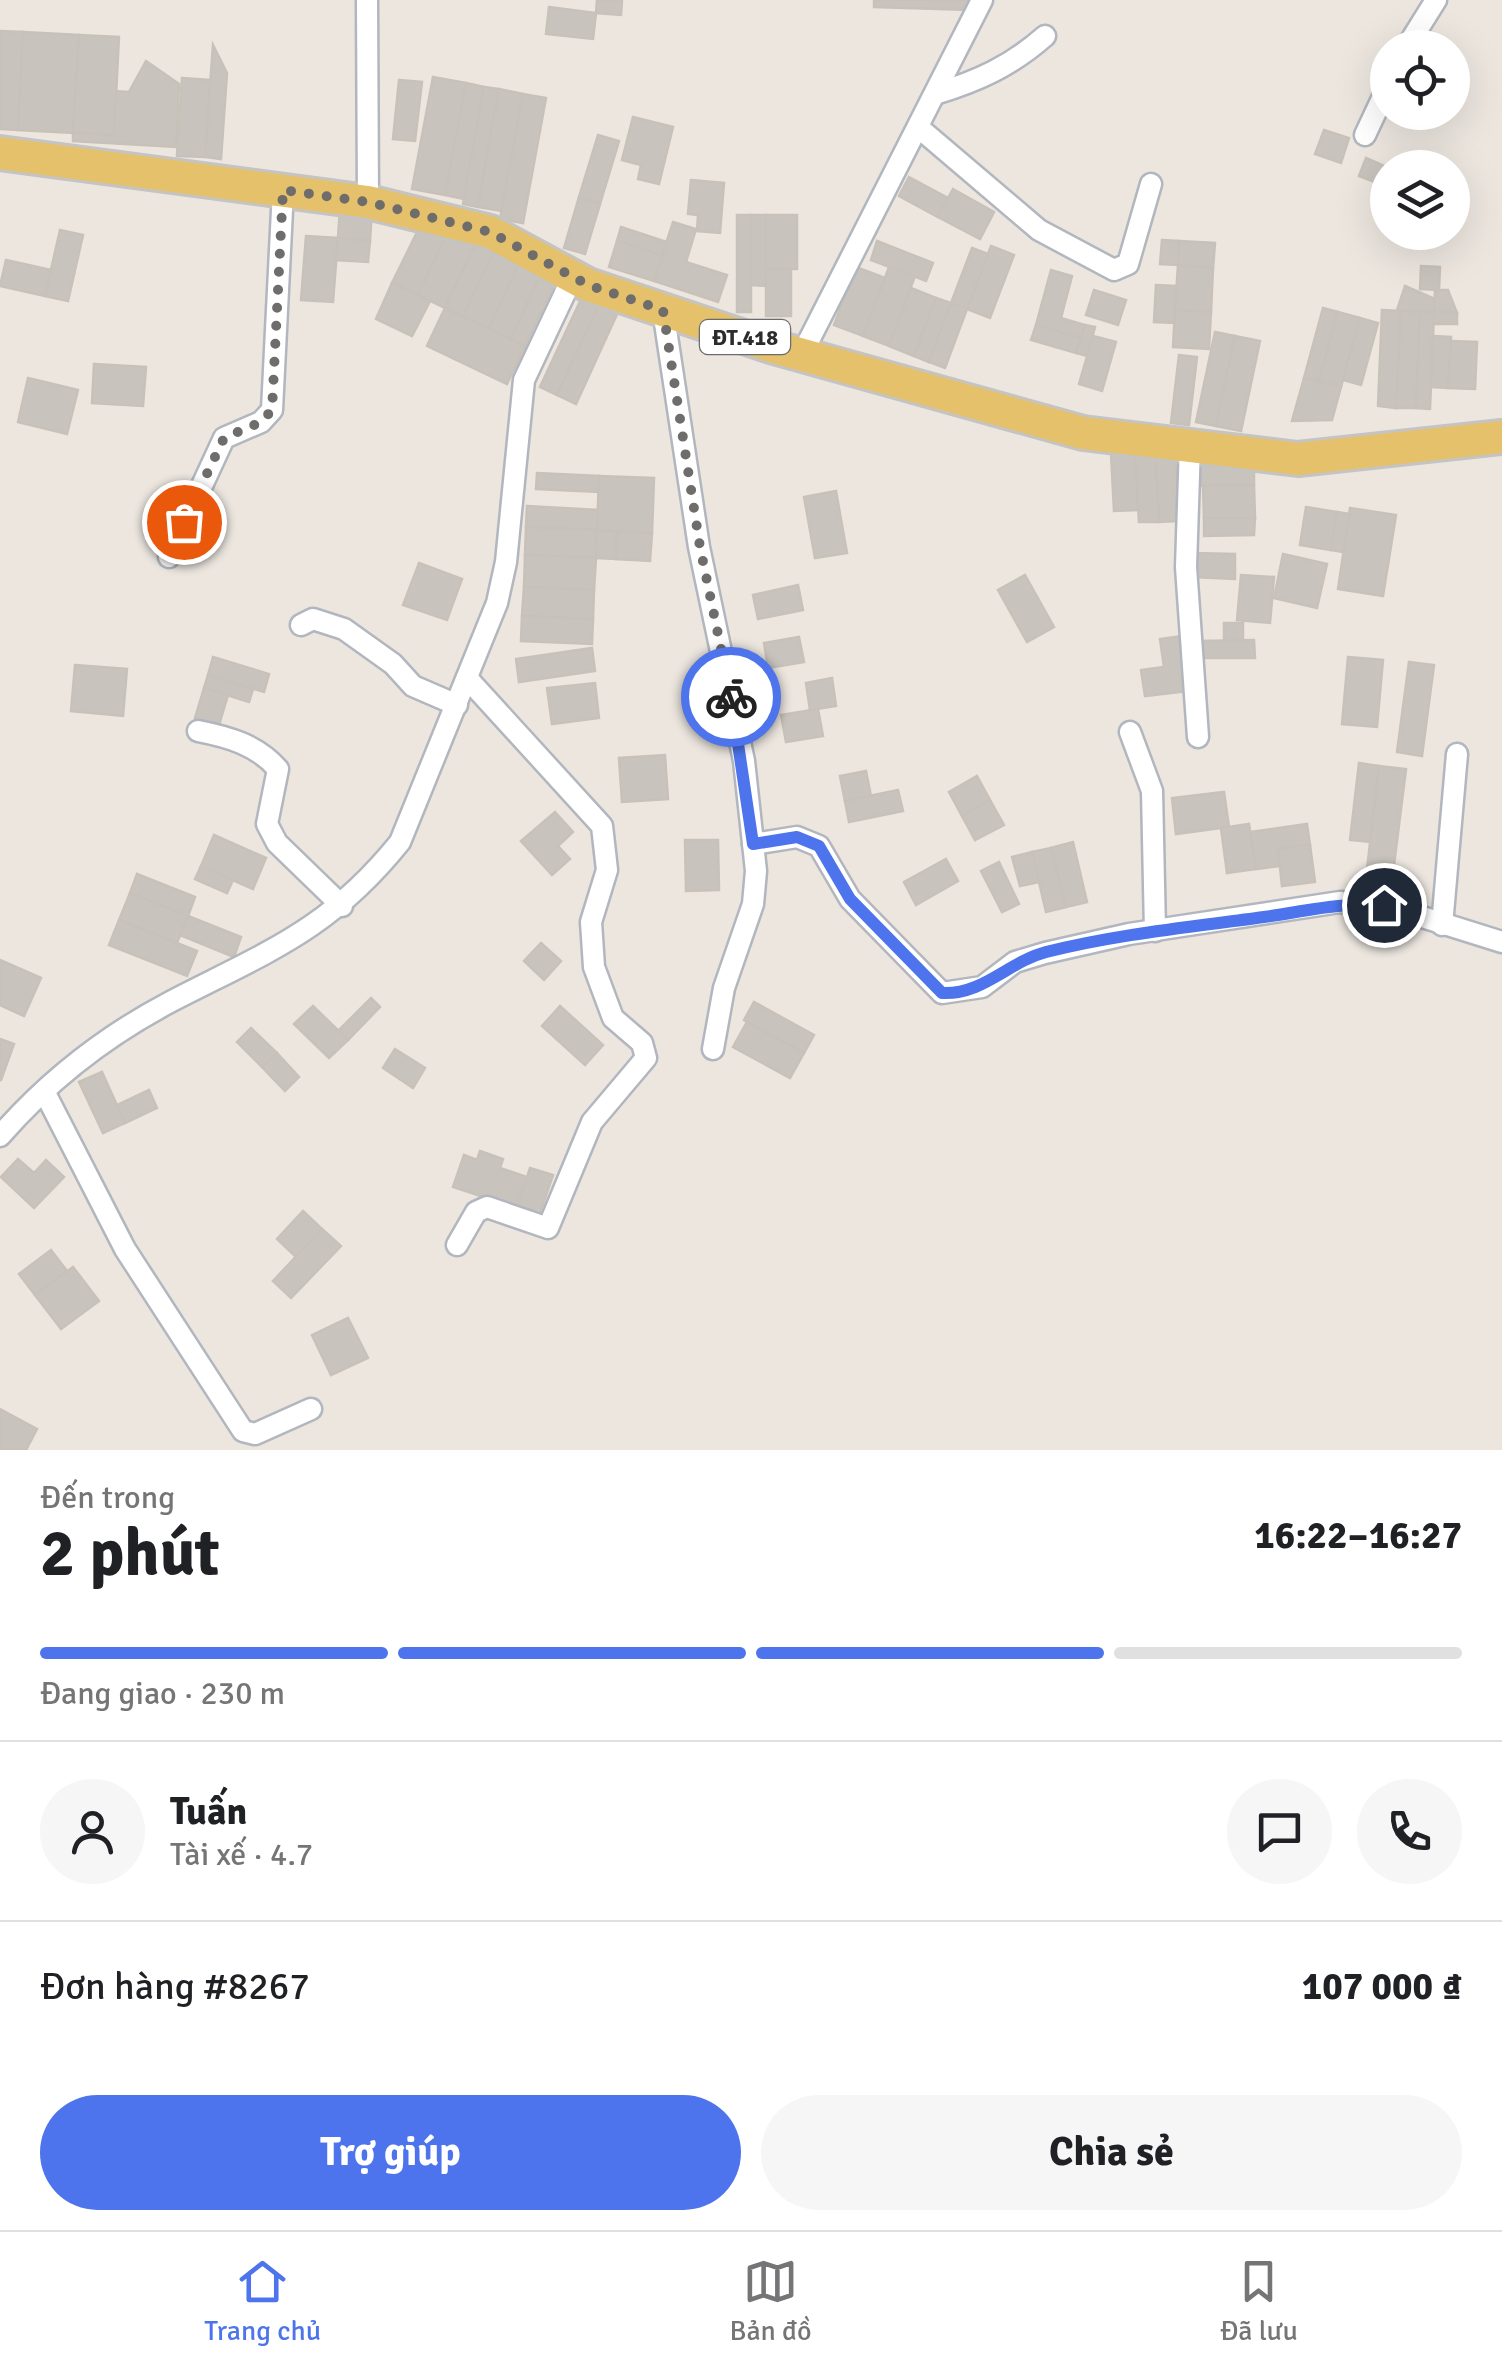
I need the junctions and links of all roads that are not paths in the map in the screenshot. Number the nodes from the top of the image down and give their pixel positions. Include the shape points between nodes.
1 (368, 0) edge
2 (982, 0) edge
3 (1436, 0) edge
4 (1417, 30) edge
5 (1045, 36) dead end
6 (935, 94) junction
7 (1370, 124) edge
8 (918, 127) junction
9 (1365, 135) dead end
10 (0, 154) edge
11 (1151, 184) dead end
12 (283, 190) junction
13 (368, 202) junction
14 (573, 276) junction
15 (663, 310) junction
16 (802, 354) junction
17 (1502, 437) edge
18 (1190, 444) junction
19 (169, 557) dead end
20 (301, 625) dead end
21 (467, 678) junction
22 (457, 705) junction
23 (198, 731) dead end
24 (1130, 732) dead end
25 (1198, 737) dead end
26 (1457, 754) dead end
27 (753, 844) junction
28 (342, 906) junction
29 (1442, 926) junction
30 (1155, 931) junction
31 (1502, 942) edge
32 (713, 1049) dead end
33 (44, 1094) junction
34 (0, 1136) edge
35 (457, 1245) dead end
36 (311, 1409) dead end

1 - 13 street
2 - 6 street
3 - 4 street
5 - 6 street via 1003,68
6 - 8 street
7 - 9 street
8 - 11 street via 1039,230 1114,270 1128,264
8 - 16 street
10 - 12 main road, ĐT.418
12 - 13 main road, ĐT.418
12 - 19 street via 272,410 224,438
13 - 14 main road, ĐT.418 via 490,232
14 - 15 main road, ĐT.418
14 - 21 street via 524,380 506,562
15 - 16 main road, ĐT.418
15 - 27 street
16 - 18 main road, ĐT.418 via 1083,434
17 - 18 main road, ĐT.418 via 1298,459
18 - 25 street via 1186,566
20 - 22 street via 312,619 344,629 413,686
21 - 22 street
21 - 35 street via 602,826 607,870 591,922 594,967 613,1018 642,1044 646,1058 592,1122 548,1228 487,1207 476,1212
22 - 28 street via 400,842
23 - 28 street via 231,737 278,770 266,824
24 - 30 street via 1152,791
26 - 29 street
27 - 30 street via 797,837 819,846 850,899 942,993 982,986 1015,962 1044,952
27 - 32 street via 754,904 724,988
28 - 33 street via 285,946 126,1028 84,1055
29 - 30 street via 1384,905 1340,902
29 - 31 street
33 - 34 street
33 - 36 street via 125,1249 243,1431 255,1434

